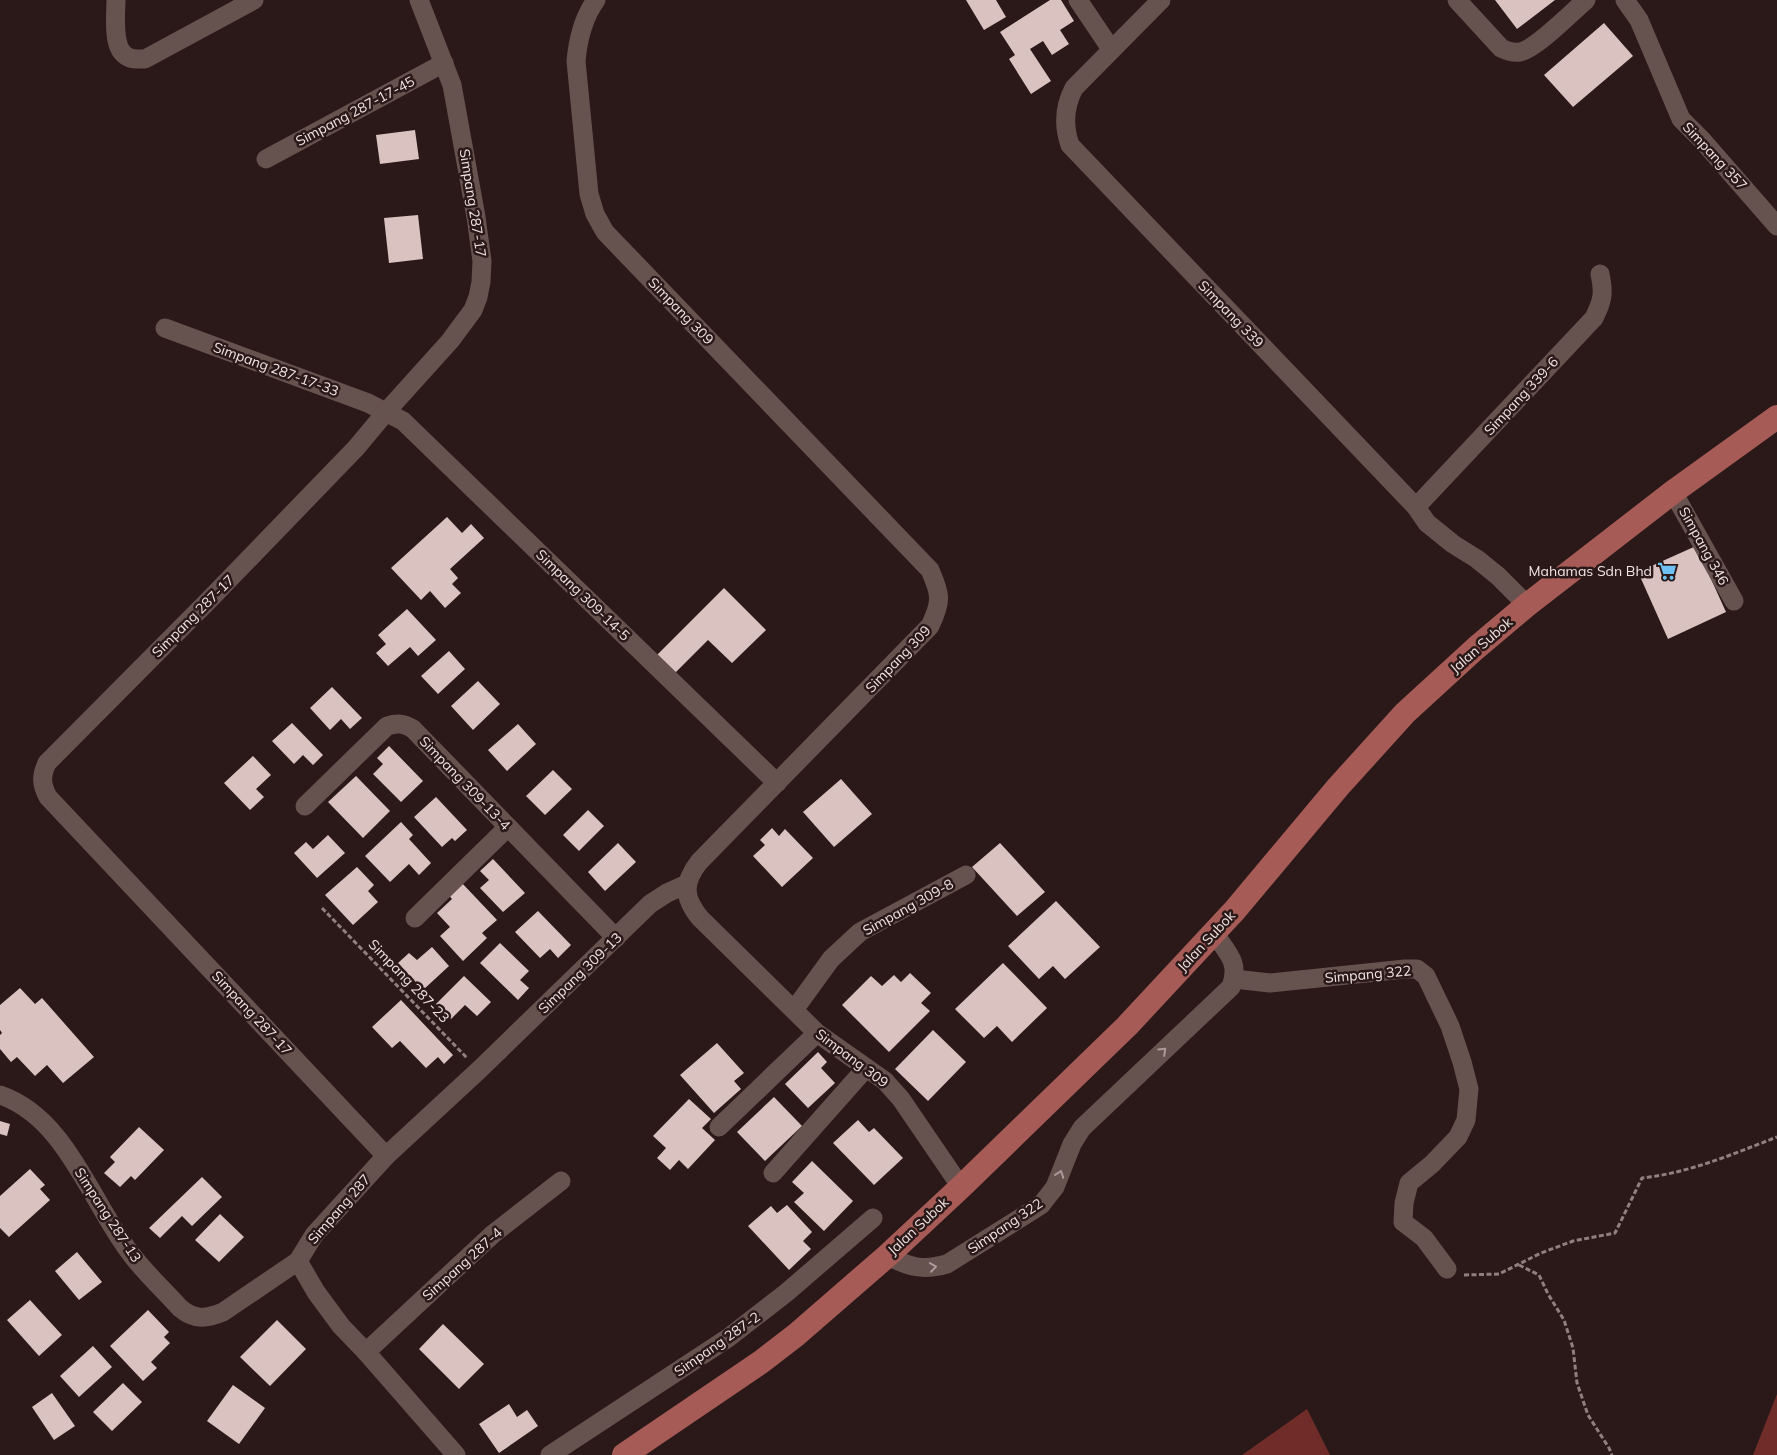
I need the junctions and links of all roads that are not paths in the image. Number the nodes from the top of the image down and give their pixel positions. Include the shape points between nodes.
1 (116, 0) edge
2 (254, 0) edge
3 (419, 0) edge
4 (596, 0) edge
5 (1078, 0) edge
6 (1161, 0) edge
7 (1457, 0) edge
8 (1586, 0) edge
9 (1625, 0) edge
10 (1112, 49) junction
11 (444, 63) junction
12 (266, 159) dead end
13 (1777, 226) edge
14 (1600, 274) dead end
15 (165, 328) dead end
16 (386, 412) junction
17 (1777, 417) edge
18 (1673, 492) junction
19 (1416, 507) junction
20 (1734, 601) dead end
21 (1527, 605) junction
22 (776, 783) junction
23 (305, 806) dead end
24 (508, 827) junction
25 (966, 875) dead end
26 (687, 884) junction
27 (415, 918) dead end
28 (1214, 933) junction
29 (616, 938) junction
30 (1234, 979) junction
31 (794, 1010) junction
32 (817, 1033) junction
33 (866, 1068) junction
34 (479, 1070) joint
35 (0, 1095) edge
36 (719, 1127) dead end
37 (386, 1156) junction
38 (773, 1173) dead end
39 (562, 1181) dead end
40 (961, 1187) junction
41 (872, 1218) dead end
42 (886, 1256) junction
43 (298, 1261) junction
44 (1447, 1269) road end
45 (366, 1352) junction
46 (456, 1455) edge
47 (550, 1455) edge
48 (624, 1455) edge

1 - 2 street via 120,50 125,56 145,59
3 - 11 street, Simpang 287-17
4 - 22 street, Simpang 309 via 583,25 576,61 589,194 604,232 930,570 939,589 939,608 930,626
5 - 10 street
6 - 10 street, Simpang 339
7 - 8 street via 1501,48 1510,52 1522,51 1534,44
9 - 13 street, Simpang 357 via 1639,20 1681,119
10 - 19 street, Simpang 339 via 1074,88 1068,99 1065,131 1070,145
11 - 12 street, Simpang 287-17-45
11 - 16 street, Simpang 287-17 via 452,85 476,217 482,261 481,282 473,310 450,341
14 - 19 street, Simpang 339-6 via 1602,302 1594,318
15 - 16 street, Simpang 287-17-33
16 - 22 street, Simpang 309-14-5 via 403,421
16 - 37 street, Simpang 287-17 via 356,448 202,608 47,763 42,780 48,797
17 - 18 main road, Jalan Subok
18 - 20 street, Simpang 346
18 - 21 main road, Jalan Subok
19 - 21 street, Simpang 339 via 1428,523 1498,576
21 - 28 main road, Jalan Subok via 1405,713
22 - 26 street, Simpang 309 via 699,862
23 - 24 street, Simpang 309-13-4 via 386,726 400,724 413,729
24 - 27 street
24 - 29 street, Simpang 309-13-4
25 - 31 street, Simpang 309-8 via 860,932 831,959
26 - 29 street, Simpang 309-13 via 650,904
26 - 31 street, Simpang 309 via 687,897 700,918
28 - 30 street via 1234,963
28 - 40 main road, Jalan Subok via 1127,1026
29 - 34 street, Simpang 309-13
42 -> 30 street, Simpang 322 via 921,1268 948,1264 1042,1205 1055,1187 1082,1128 1231,987
30 - 44 street, Simpang 322 via 1270,983 1405,969 1417,969 1426,976 1450,1026 1462,1062 1468,1089 1466,1120 1458,1138 1409,1183 1403,1222 1424,1238
31 - 32 street, Simpang 309
32 - 33 street, Simpang 309
32 - 36 street
33 - 38 street
33 - 40 street, Simpang 309 via 885,1081 901,1099
34 - 37 street, Simpang 287
35 - 43 street, Simpang 287-13 via 22,1104 49,1129 67,1151 131,1254 188,1314 204,1318 223,1312
37 - 43 street, Simpang 287 via 314,1235
39 - 45 street, Simpang 287-4 via 493,1234
40 - 42 main road, Jalan Subok
41 - 47 street, Simpang 287-2 via 786,1293 728,1338
42 - 48 main road, Jalan Subok via 761,1362
43 - 45 street via 341,1326
45 - 46 street

